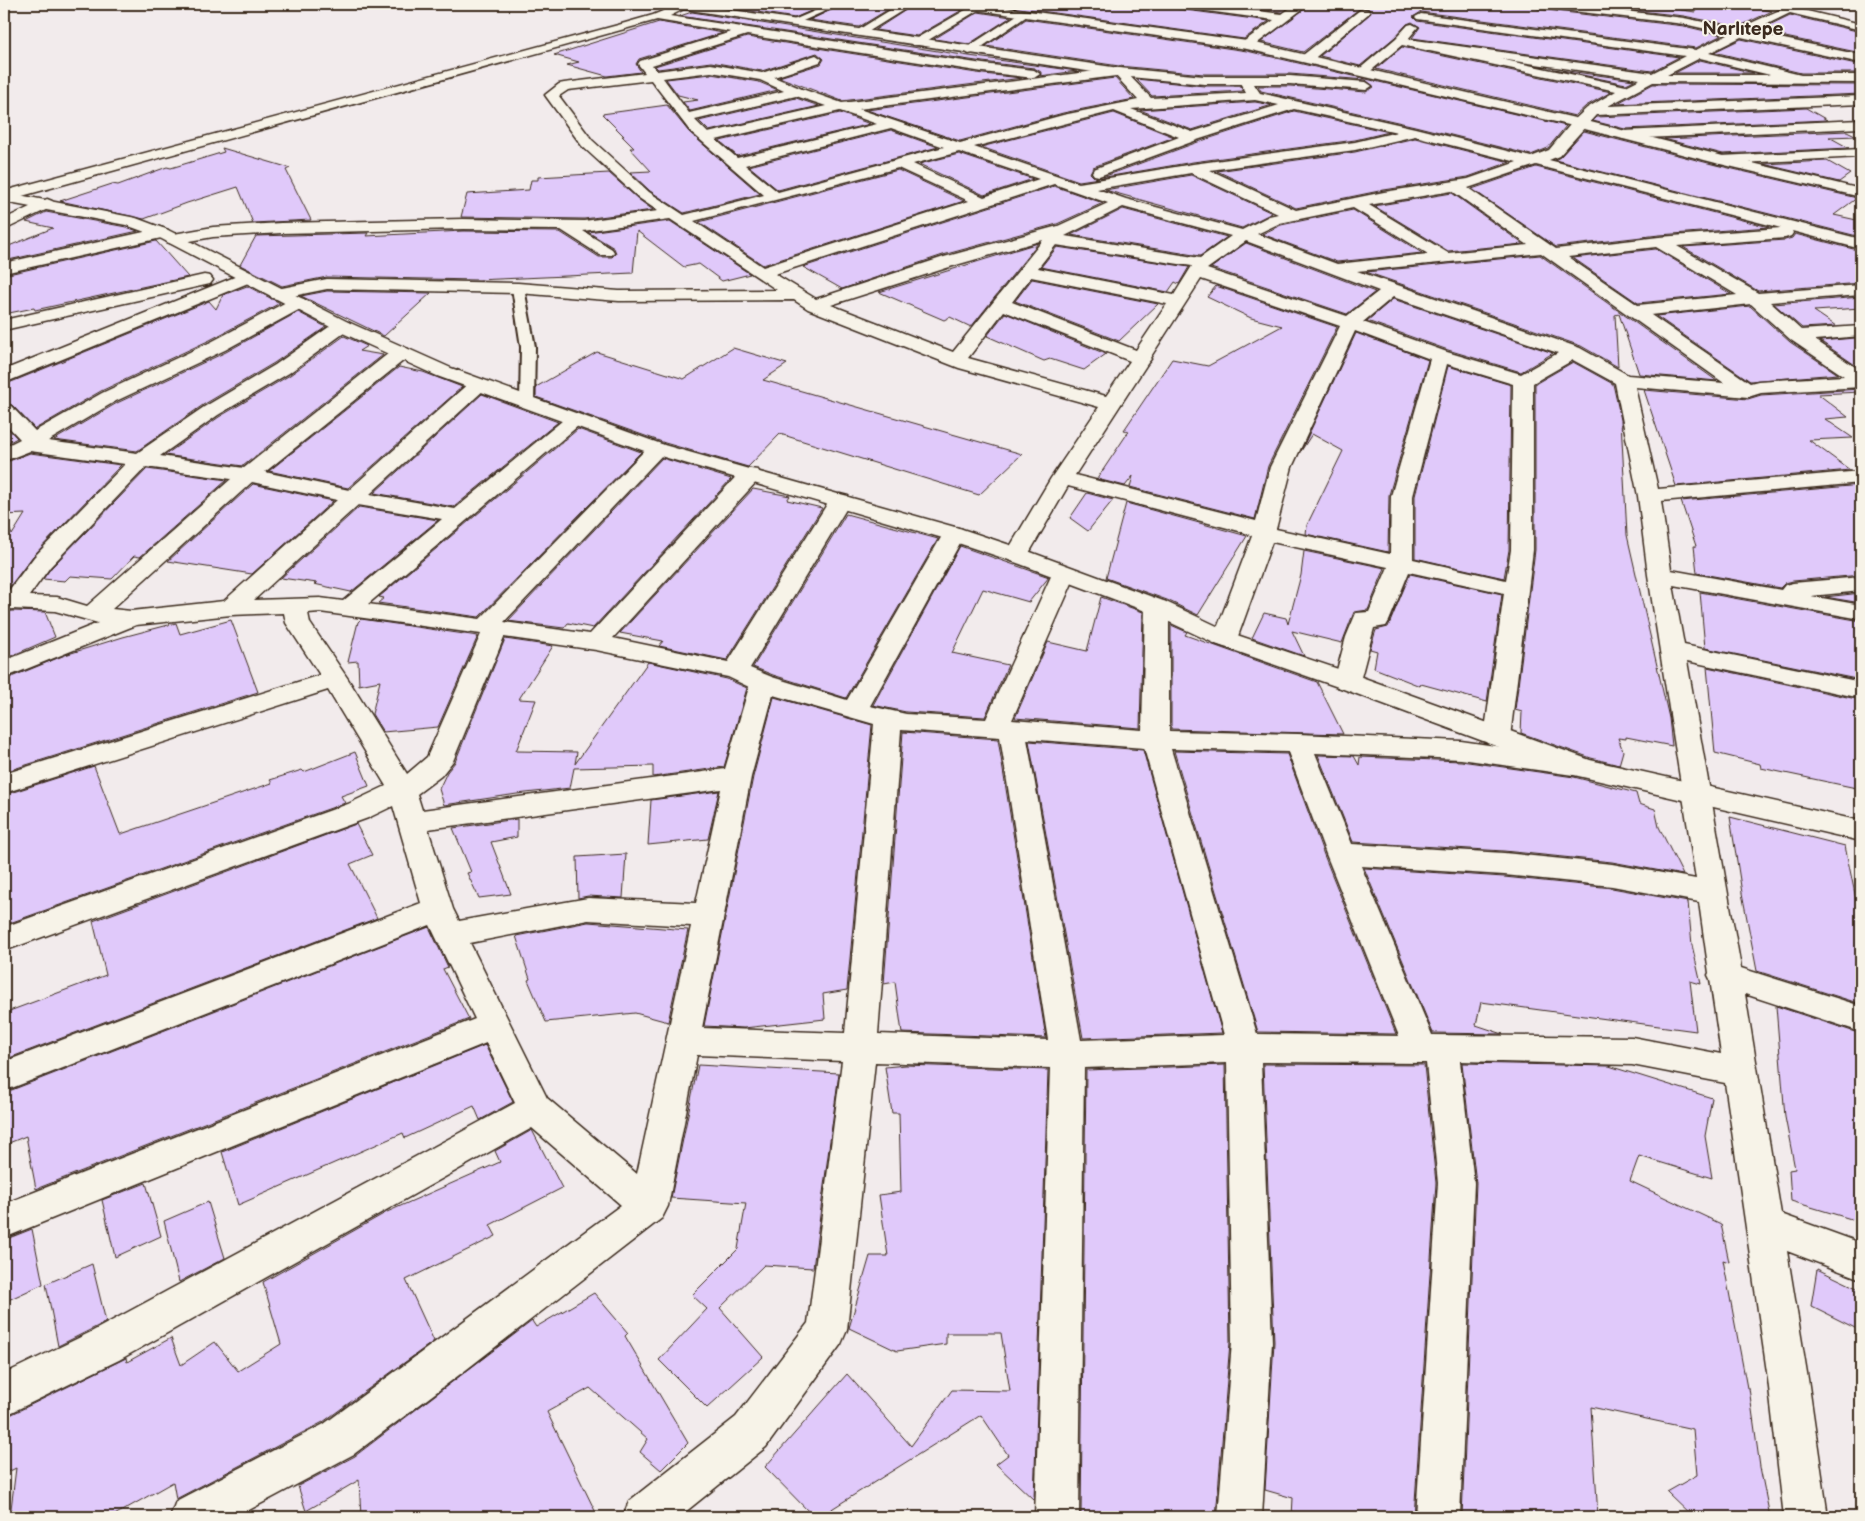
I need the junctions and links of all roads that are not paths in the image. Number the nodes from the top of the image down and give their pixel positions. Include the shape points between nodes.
1 (671, 4) edge
2 (837, 4) edge
3 (908, 4) edge
4 (956, 4) edge
5 (1178, 4) edge
6 (1304, 4) edge
7 (1435, 4) edge
8 (1538, 4) edge
9 (1812, 4) edge
10 (684, 6) junction
11 (1771, 6) dead end
12 (976, 7) junction
13 (1788, 10) junction
14 (1364, 12) dead end
15 (1023, 14) junction
16 (1421, 16) junction
17 (657, 17) junction
18 (1284, 18) junction
19 (776, 20) junction
20 (793, 22) junction
21 (622, 27) junction
22 (1861, 27) edge
23 (650, 31) dead end
24 (745, 31) junction
25 (859, 33) junction
26 (1739, 33) junction
27 (687, 38) dead end
28 (1400, 40) junction
29 (714, 42) junction
30 (916, 42) junction
31 (1247, 45) junction
32 (742, 47) dead end
33 (969, 50) junction
34 (1698, 54) junction
35 (788, 55) dead end
36 (1307, 58) junction
37 (1861, 59) edge
38 (1363, 71) junction
39 (1119, 72) junction
40 (656, 76) junction
41 (764, 77) junction
42 (1652, 78) junction
43 (1067, 79) junction
44 (1801, 79) junction
45 (1861, 79) edge
46 (1245, 81) junction
47 (948, 82) dead end
48 (996, 89) junction
49 (1433, 90) junction
50 (1627, 90) junction
51 (797, 92) junction
52 (1255, 96) junction
53 (1861, 100) edge
54 (1148, 102) junction
55 (1293, 105) junction
56 (840, 107) junction
57 (1116, 107) junction
58 (1592, 111) junction
59 (686, 118) junction
60 (1579, 123) junction
61 (892, 124) junction
62 (1861, 124) edge
63 (1415, 132) junction
64 (1623, 135) junction
65 (1192, 137) junction
66 (706, 138) junction
67 (957, 147) junction
68 (1861, 152) edge
69 (1721, 160) junction
70 (1534, 162) junction
71 (735, 163) junction
72 (899, 163) junction
73 (1194, 168) junction
74 (1068, 184) junction
75 (1456, 186) junction
76 (1861, 193) edge
77 (4, 196) edge
78 (775, 197) junction
79 (984, 202) junction
80 (1121, 202) junction
81 (1356, 203) junction
82 (47, 204) junction
83 (1294, 216) junction
84 (677, 217) junction
85 (4, 225) edge
86 (563, 225) junction
87 (1809, 231) junction
88 (1058, 234) junction
89 (1244, 235) junction
90 (168, 236) junction
91 (1659, 242) junction
92 (1861, 244) edge
93 (1549, 251) junction
94 (606, 252) dead end
95 (1445, 258) junction
96 (4, 268) edge
97 (1201, 268) junction
98 (1333, 269) junction
99 (1027, 271) junction
100 (761, 273) junction
101 (242, 275) junction
102 (518, 288) junction
103 (1391, 290) junction
104 (1861, 290) edge
105 (278, 294) junction
106 (796, 295) junction
107 (1755, 298) junction
108 (1179, 301) junction
109 (298, 303) junction
110 (1001, 304) junction
111 (814, 305) junction
112 (1635, 312) junction
113 (1350, 323) junction
114 (4, 325) edge
115 (342, 326) junction
116 (1861, 332) edge
117 (1797, 336) junction
118 (1573, 352) junction
119 (402, 354) junction
120 (1440, 356) junction
121 (1142, 358) junction
122 (957, 360) junction
123 (4, 377) edge
124 (1624, 380) junction
125 (1861, 380) edge
126 (1523, 381) junction
127 (478, 385) junction
128 (1748, 391) junction
129 (527, 402) junction
130 (1112, 404) junction
131 (4, 410) edge
132 (575, 420) junction
133 (30, 442) junction
134 (656, 449) junction
135 (4, 455) edge
136 (141, 460) junction
137 (248, 474) junction
138 (750, 475) junction
139 (1861, 477) edge
140 (1062, 478) junction
141 (1649, 496) junction
142 (353, 497) junction
143 (840, 502) junction
144 (460, 516) junction
145 (1264, 533) junction
146 (954, 534) junction
147 (1017, 555) junction
148 (1402, 563) junction
149 (1064, 574) junction
150 (1660, 575) junction
151 (1861, 584) edge
152 (1517, 589) junction
153 (1757, 593) junction
154 (8, 603) edge
155 (295, 606) junction
156 (1157, 607) junction
157 (231, 608) junction
158 (348, 609) junction
159 (1861, 612) edge
160 (91, 615) junction
161 (131, 618) junction
162 (490, 628) junction
163 (1225, 639) junction
164 (596, 642) junction
165 (1674, 651) junction
166 (4, 670) edge
167 (735, 671) junction
168 (335, 679) junction
169 (1347, 681) junction
170 (763, 683) junction
171 (1861, 690) edge
172 (854, 711) junction
173 (888, 720) junction
174 (1004, 728) junction
175 (1498, 736) junction
176 (1155, 740) junction
177 (1298, 743) junction
178 (1584, 768) junction
179 (737, 777) junction
180 (4, 784) edge
181 (402, 790) junction
182 (1696, 794) junction
183 (412, 821) junction
184 (1861, 830) edge
185 (1340, 854) junction
186 (1713, 893) junction
187 (708, 915) junction
188 (444, 922) junction
189 (4, 939) edge
190 (1724, 975) junction
191 (1861, 1019) edge
192 (494, 1026) junction
193 (682, 1041) junction
194 (860, 1048) junction
195 (1244, 1048) junction
196 (1432, 1048) junction
197 (1067, 1055) junction
198 (1740, 1072) junction
199 (4, 1077) edge
200 (536, 1109) junction
201 (649, 1206) junction
202 (4, 1221) edge
203 (1763, 1224) junction
204 (1861, 1261) edge
205 (4, 1395) edge
206 (192, 1517) edge
207 (645, 1517) edge
208 (1057, 1517) edge
209 (1240, 1517) edge
210 (1438, 1517) edge
211 (1806, 1517) edge

1 - 10 street
2 - 20 lane
3 - 25 street
4 - 12 street
5 - 18 street
6 - 18 street
7 - 16 street
8 - 26 street via 1684,21
9 - 13 street
10 - 17 street
10 - 19 street
11 - 13 street
12 - 15 street
12 - 30 street
13 - 22 street
13 - 26 street
14 - 36 street
15 - 31 street
15 - 33 street
16 - 28 street
16 - 34 street
17 - 21 street
17 - 24 street
18 - 31 street
19 - 20 street
19 - 24 street
20 - 25 street
21 - 23 street
21 - 77 street
24 - 29 street
24 - 43 street
25 - 30 street
26 - 34 street
26 - 37 street
27 - 29 street
28 - 38 street
28 - 42 street
28 - 50 street
29 - 32 street
29 - 40 street via 644,64
30 - 33 street
31 - 36 street
33 - 39 street
34 - 42 street
34 - 44 street
35 - 41 street via 821,60
36 - 38 street
38 - 49 street
39 - 43 street
39 - 46 street
39 - 54 street
40 - 41 street via 711,68
40 - 59 street
40 - 84 street via 564,87 552,95 587,143 644,195
41 - 51 street
42 - 44 street
42 - 50 street
43 - 48 street
44 - 45 street
46 - 49 street via 1290,80
46 - 52 street
47 - 48 street
48 - 56 street
49 - 60 street
50 - 58 street
51 - 56 street
51 - 59 street
52 - 54 street
52 - 55 street
53 - 58 street
54 - 57 street
55 - 63 street
55 - 65 street
56 - 61 street
56 - 66 street
57 - 65 street
57 - 67 street
58 - 60 street
59 - 66 street
60 - 64 street
60 - 70 street via 1554,153
61 - 67 street
61 - 71 street
62 - 64 street
63 - 70 street
63 - 73 street via 1355,146
64 - 69 street
65 - 74 street
66 - 71 street
67 - 72 street
67 - 74 street
68 - 69 street
69 - 76 street
70 - 75 street
70 - 87 street
71 - 78 street
72 - 78 street
72 - 79 street
73 - 74 street
73 - 83 street
74 - 79 street
74 - 80 street
75 - 81 street
75 - 93 street
77 - 82 street
78 - 84 street
79 - 100 street
80 - 88 street
80 - 89 street
81 - 83 street
81 - 95 street
82 - 85 street
82 - 90 street via 130,221
83 - 89 street via 1275,219
84 - 86 street
84 - 100 street
86 - 90 street via 387,225
86 - 94 street
87 - 91 street
87 - 92 street
88 - 97 street
88 - 99 street
88 - 111 street via 950,261
89 - 97 street
89 - 98 street
90 - 96 street
90 - 101 street
91 - 93 street
91 - 107 street
93 - 95 street
93 - 112 street
95 - 98 street
97 - 108 street
97 - 113 street
98 - 103 street
99 - 108 street
99 - 110 street
100 - 106 street
101 - 105 street
101 - 114 street
101 - 123 street
102 - 105 street via 327,284
102 - 106 street via 619,296
102 - 129 lane via 528,347
103 - 113 street
103 - 118 street
104 - 107 street
105 - 109 street
106 - 111 street
107 - 112 street
107 - 117 street
108 - 121 street
109 - 115 street
109 - 133 street via 109,398
110 - 121 street
110 - 122 street
111 - 122 street
112 - 128 street
113 - 120 street
113 - 145 street via 1282,467
115 - 119 street
115 - 136 street
116 - 117 street
117 - 125 street
118 - 124 street
118 - 126 street
119 - 127 street
119 - 137 street
120 - 126 street
120 - 148 street via 1402,496
121 - 130 street
122 - 130 street
124 - 128 street
124 - 141 street
125 - 128 street via 1758,387
126 - 152 street via 1522,550
127 - 129 street
127 - 142 street
129 - 132 street
130 - 140 street
131 - 133 street
132 - 134 street
132 - 144 street
133 - 135 street
133 - 136 street
134 - 138 street
134 - 162 street
136 - 137 street
136 - 154 street via 42,562
137 - 142 street
137 - 160 street
138 - 143 street
138 - 164 street
139 - 141 street
140 - 145 street
140 - 147 street
141 - 150 street
142 - 144 street
142 - 157 street
143 - 146 street
143 - 167 street
144 - 158 street
145 - 148 street
145 - 163 street
146 - 147 street
146 - 172 street
147 - 149 street
148 - 152 street
148 - 169 street via 1377,620 1365,618
149 - 156 street
149 - 174 street
150 - 153 street
150 - 165 street
151 - 153 street
152 - 175 street
153 - 159 street
154 - 160 street via 57,604
155 - 157 street
155 - 158 street
155 - 168 street via 298,623
156 - 163 street
156 - 176 street
157 - 161 street
158 - 162 street
160 - 161 street
161 - 166 street
162 - 164 street
162 - 181 street via 439,761 423,778
163 - 169 street
164 - 167 street
165 - 171 street
165 - 182 street
167 - 170 street
168 - 180 street
168 - 181 street
169 - 175 street
170 - 172 street
170 - 179 street
172 - 173 street
173 - 174 street
173 - 194 street
174 - 176 street
174 - 197 street
175 - 178 street
176 - 177 street
176 - 195 street
177 - 178 street via 1461,750
177 - 185 street
178 - 182 street
179 - 183 street
179 - 187 street
181 - 183 street
181 - 189 street via 358,811
182 - 184 street
182 - 186 street
183 - 188 street
185 - 186 street via 1612,875
185 - 196 street
186 - 190 street
187 - 188 street via 588,909
187 - 193 street
188 - 192 street
188 - 199 street
190 - 191 street
190 - 198 street
192 - 200 street
192 - 202 street
193 - 194 street
193 - 201 street
194 - 197 street
194 - 207 street via 827,1330 751,1432
195 - 196 street
195 - 197 street
195 - 209 street via 1252,1342
196 - 198 street via 1632,1051
196 - 210 street via 1456,1183
197 - 208 street
198 - 203 street
200 - 201 street
200 - 205 street via 105,1346
201 - 206 street via 339,1439
203 - 204 street
203 - 211 street

